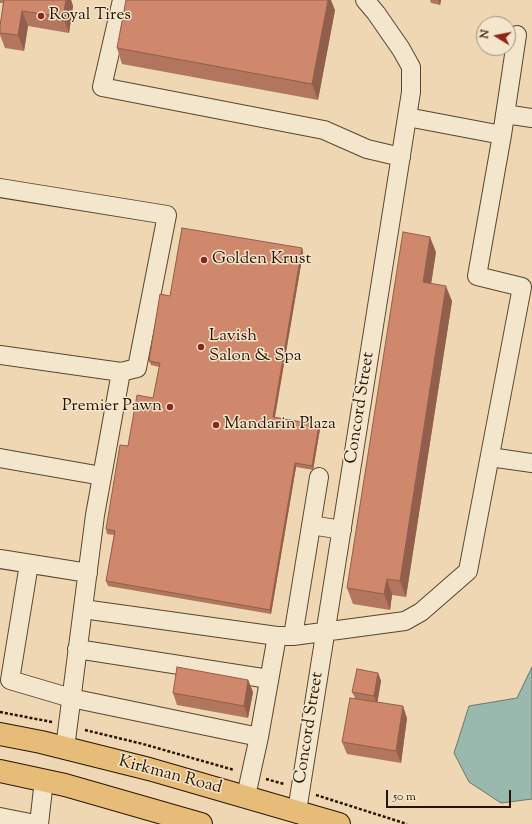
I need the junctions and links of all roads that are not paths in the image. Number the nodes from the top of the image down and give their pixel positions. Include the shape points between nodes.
1 (122, 0) edge
2 (365, 0) edge
3 (380, 7) edge
4 (517, 35) dead end
5 (505, 114) junction
6 (407, 117) junction
7 (532, 118) edge
8 (502, 135) junction
9 (401, 158) junction
10 (0, 188) edge
11 (527, 287) edge
12 (0, 355) edge
13 (121, 372) junction
14 (490, 456) junction
15 (0, 458) edge
16 (532, 463) edge
17 (102, 476) junction
18 (319, 477) dead end
19 (310, 525) junction
20 (342, 530) junction
21 (0, 560) edge
22 (29, 564) junction
23 (88, 573) junction
24 (82, 609) junction
25 (325, 632) junction
26 (285, 636) junction
27 (77, 649) junction
28 (269, 679) junction
29 (71, 698) junction
30 (0, 734) edge
31 (259, 737) junction
32 (64, 748) junction
33 (0, 771) edge
34 (44, 780) junction
35 (246, 796) junction
36 (297, 811) junction
37 (3, 819) edge
38 (35, 824) edge
39 (39, 824) edge
40 (201, 824) edge
41 (339, 824) edge

1 - 9 street via 102,87 324,130 367,149
2 - 3 street, Concord Street
3 - 6 street, Concord Street via 411,67
4 - 5 street
5 - 7 street
5 - 8 street
6 - 8 street
6 - 9 street, Concord Street
8 - 11 street via 477,276
9 - 20 street, Concord Street
10 - 13 street via 167,215 137,368
11 - 14 street
12 - 13 street
13 - 17 street
14 - 16 street
14 - 25 street via 468,572 421,612 405,621
15 - 17 street
17 - 23 street
18 - 19 street
19 - 20 street
19 - 26 street
20 - 25 street, Concord Street
21 - 22 street
22 - 23 street
22 - 29 street via 10,680
23 - 24 street
24 - 26 street
24 - 27 street
25 - 26 street
25 - 36 street, Concord Street
26 - 28 street
27 - 28 street
27 - 29 street
28 - 31 street
29 - 31 street
29 - 32 street
30 - 32 main road, Kirkman Road
31 - 35 street
32 - 35 main road, Kirkman Road
33 - 34 main road
34 - 39 street
34 - 40 main road
35 - 36 main road, Kirkman Road
36 - 41 main road, Kirkman Road
37 - 38 street

